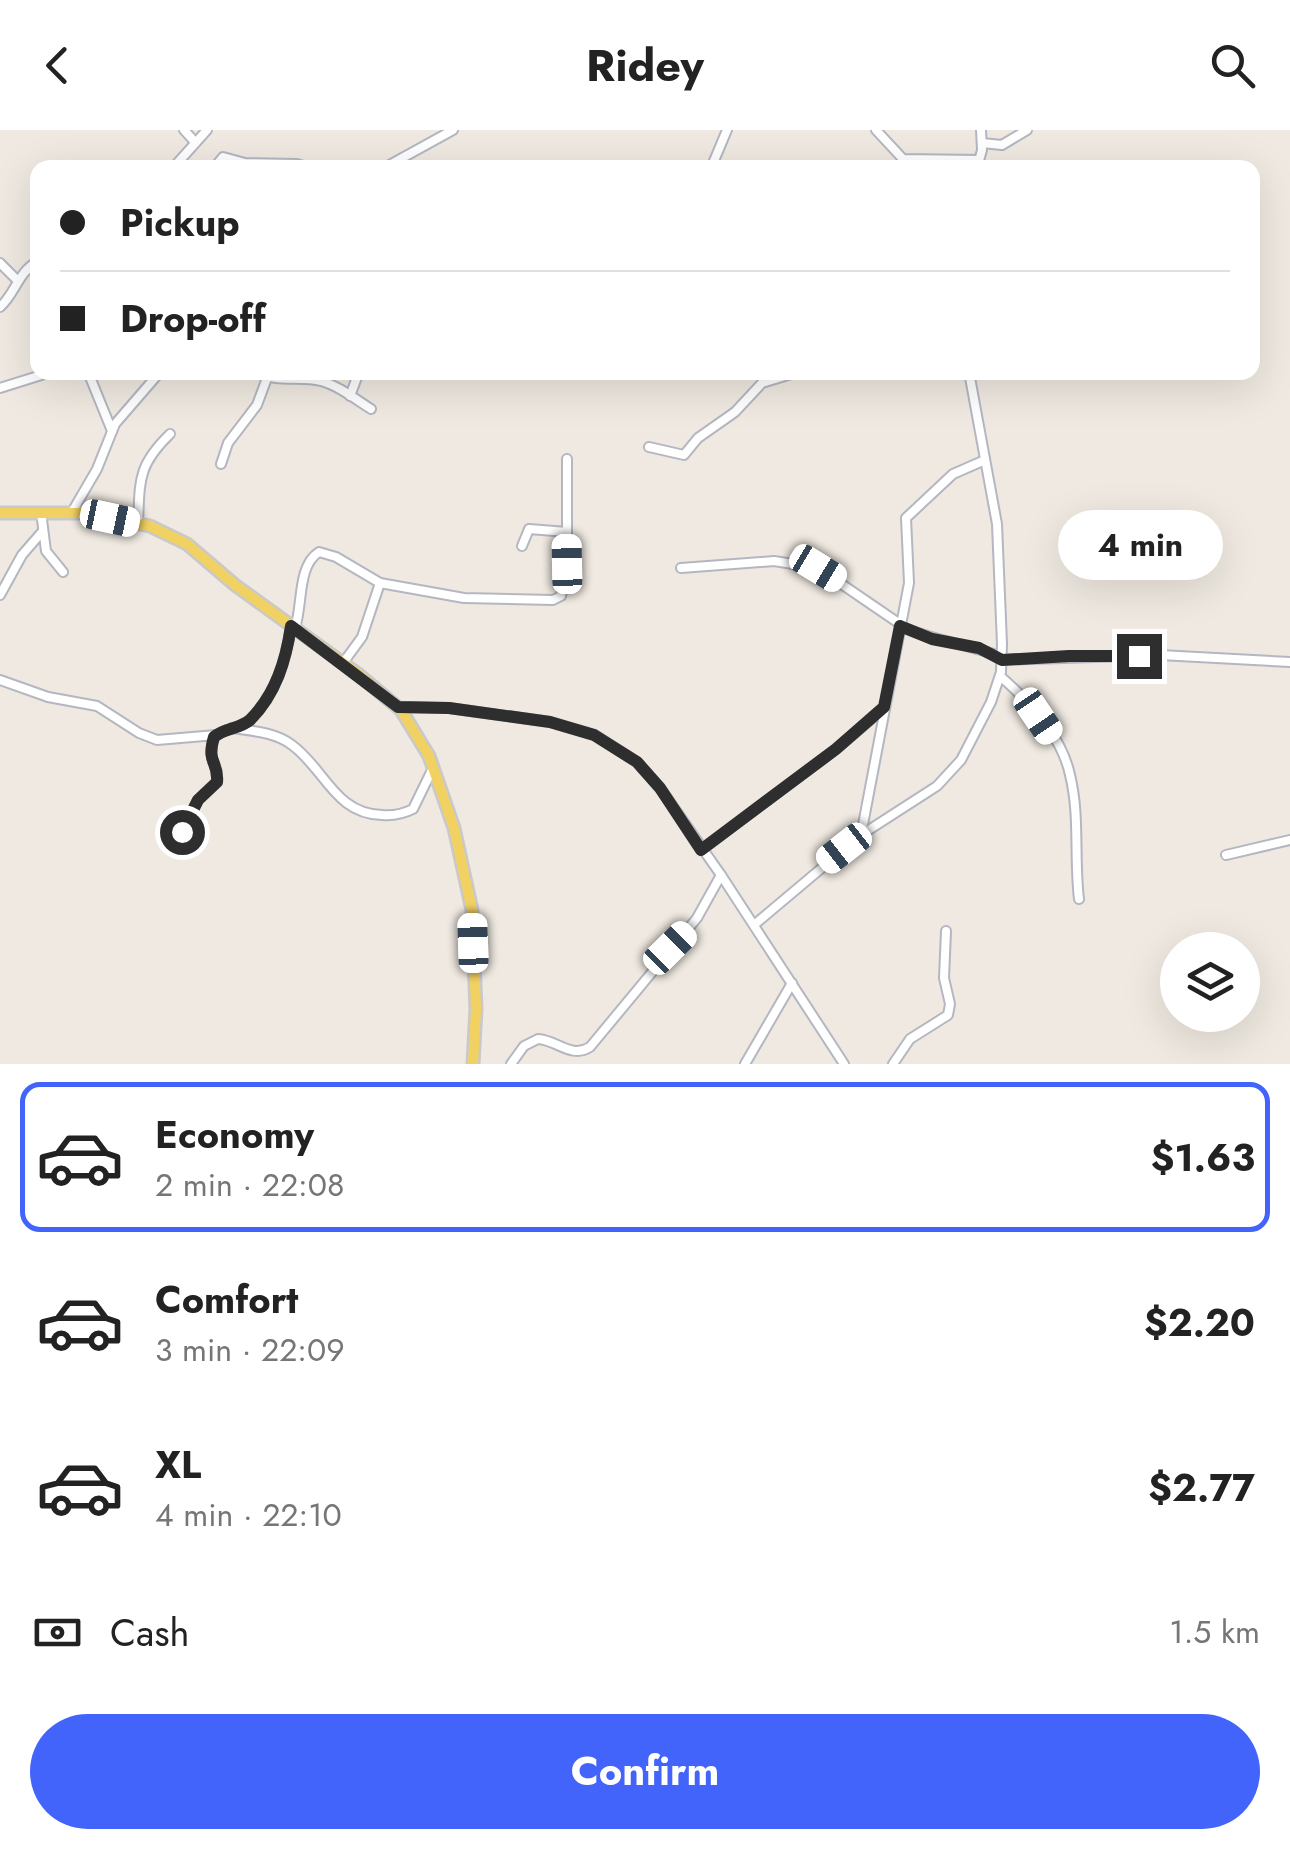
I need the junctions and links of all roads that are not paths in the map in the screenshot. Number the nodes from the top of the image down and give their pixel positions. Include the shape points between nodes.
1 (184, 130) edge
2 (206, 130) edge
3 (453, 130) edge
4 (727, 130) edge
5 (876, 130) edge
6 (981, 130) edge
7 (1028, 130) edge
8 (195, 142) junction
9 (982, 143) junction
10 (180, 160) edge
11 (399, 160) edge
12 (714, 160) edge
13 (917, 160) edge
14 (979, 160) edge
15 (0, 263) edge
16 (30, 268) edge
17 (17, 280) junction
18 (0, 307) edge
19 (30, 379) edge
20 (91, 380) edge
21 (152, 380) edge
22 (266, 380) edge
23 (316, 380) edge
24 (357, 380) edge
25 (772, 380) edge
26 (970, 380) edge
27 (0, 388) edge
28 (350, 396) junction
29 (372, 408) dead end
30 (112, 431) junction
31 (170, 434) dead end
32 (649, 447) dead end
33 (567, 459) dead end
34 (985, 460) junction
35 (221, 464) dead end
36 (41, 512) junction
37 (72, 512) junction
38 (0, 513) edge
39 (138, 524) junction
40 (42, 532) junction
41 (566, 532) junction
42 (522, 546) dead end
43 (681, 568) dead end
44 (63, 572) dead end
45 (380, 583) junction
46 (0, 595) edge
47 (900, 625) junction
48 (293, 627) junction
49 (1002, 659) junction
50 (1290, 662) edge
51 (343, 663) junction
52 (1000, 676) junction
53 (0, 680) edge
54 (398, 707) junction
55 (884, 707) junction
56 (232, 728) junction
57 (216, 735) junction
58 (433, 768) junction
59 (182, 832) dead end
60 (860, 835) junction
61 (1290, 840) edge
62 (701, 850) junction
63 (1226, 855) dead end
64 (721, 875) junction
65 (1079, 899) dead end
66 (754, 925) junction
67 (946, 931) dead end
68 (792, 983) junction
69 (473, 1064) edge
70 (511, 1064) edge
71 (745, 1064) edge
72 (844, 1064) edge
73 (892, 1064) edge

1 - 8 street
2 - 8 street
3 - 11 street
4 - 12 street
5 - 13 street via 902,159
6 - 9 street
7 - 9 street via 1002,145
8 - 10 street
9 - 14 street
15 - 17 street
16 - 17 street
17 - 18 street
19 - 27 street
20 - 30 street
21 - 30 street
22 - 35 street
23 - 28 street
24 - 28 street
25 - 32 street via 684,456
26 - 34 street
28 - 29 street
30 - 37 street
31 - 39 street via 140,473
33 - 41 street
34 - 47 street via 953,474 906,518 909,583
34 - 49 street via 996,506
36 - 37 main road
36 - 38 main road
36 - 40 street
37 - 39 main road
39 - 48 main road via 186,544
40 - 44 street via 46,551
40 - 46 street
41 - 42 street via 529,529
41 - 45 street via 563,590 553,600 464,598
43 - 47 street via 774,561 818,568
45 - 48 street via 327,554 314,554
45 - 51 street via 362,637
47 - 49 street
47 - 55 street
48 - 51 main road
48 - 56 street via 278,678 250,719
49 - 50 street
49 - 52 street
51 - 54 main road
52 - 60 street via 961,760 937,786
52 - 65 street via 1038,716 1070,775
53 - 57 street via 97,706 158,740
54 - 58 main road
54 - 62 street via 550,722 594,735 637,762
55 - 60 street
55 - 62 street
56 - 57 street
56 - 58 street via 278,736 294,746 324,783 366,814 413,810
57 - 59 street via 210,757 217,782 198,800
58 - 69 main road via 472,910
60 - 66 street
61 - 63 street
62 - 64 street
64 - 66 street
64 - 70 street via 697,918 590,1047 568,1050 538,1039
66 - 68 street
67 - 73 street via 948,1014 910,1038
68 - 71 street
68 - 72 street

